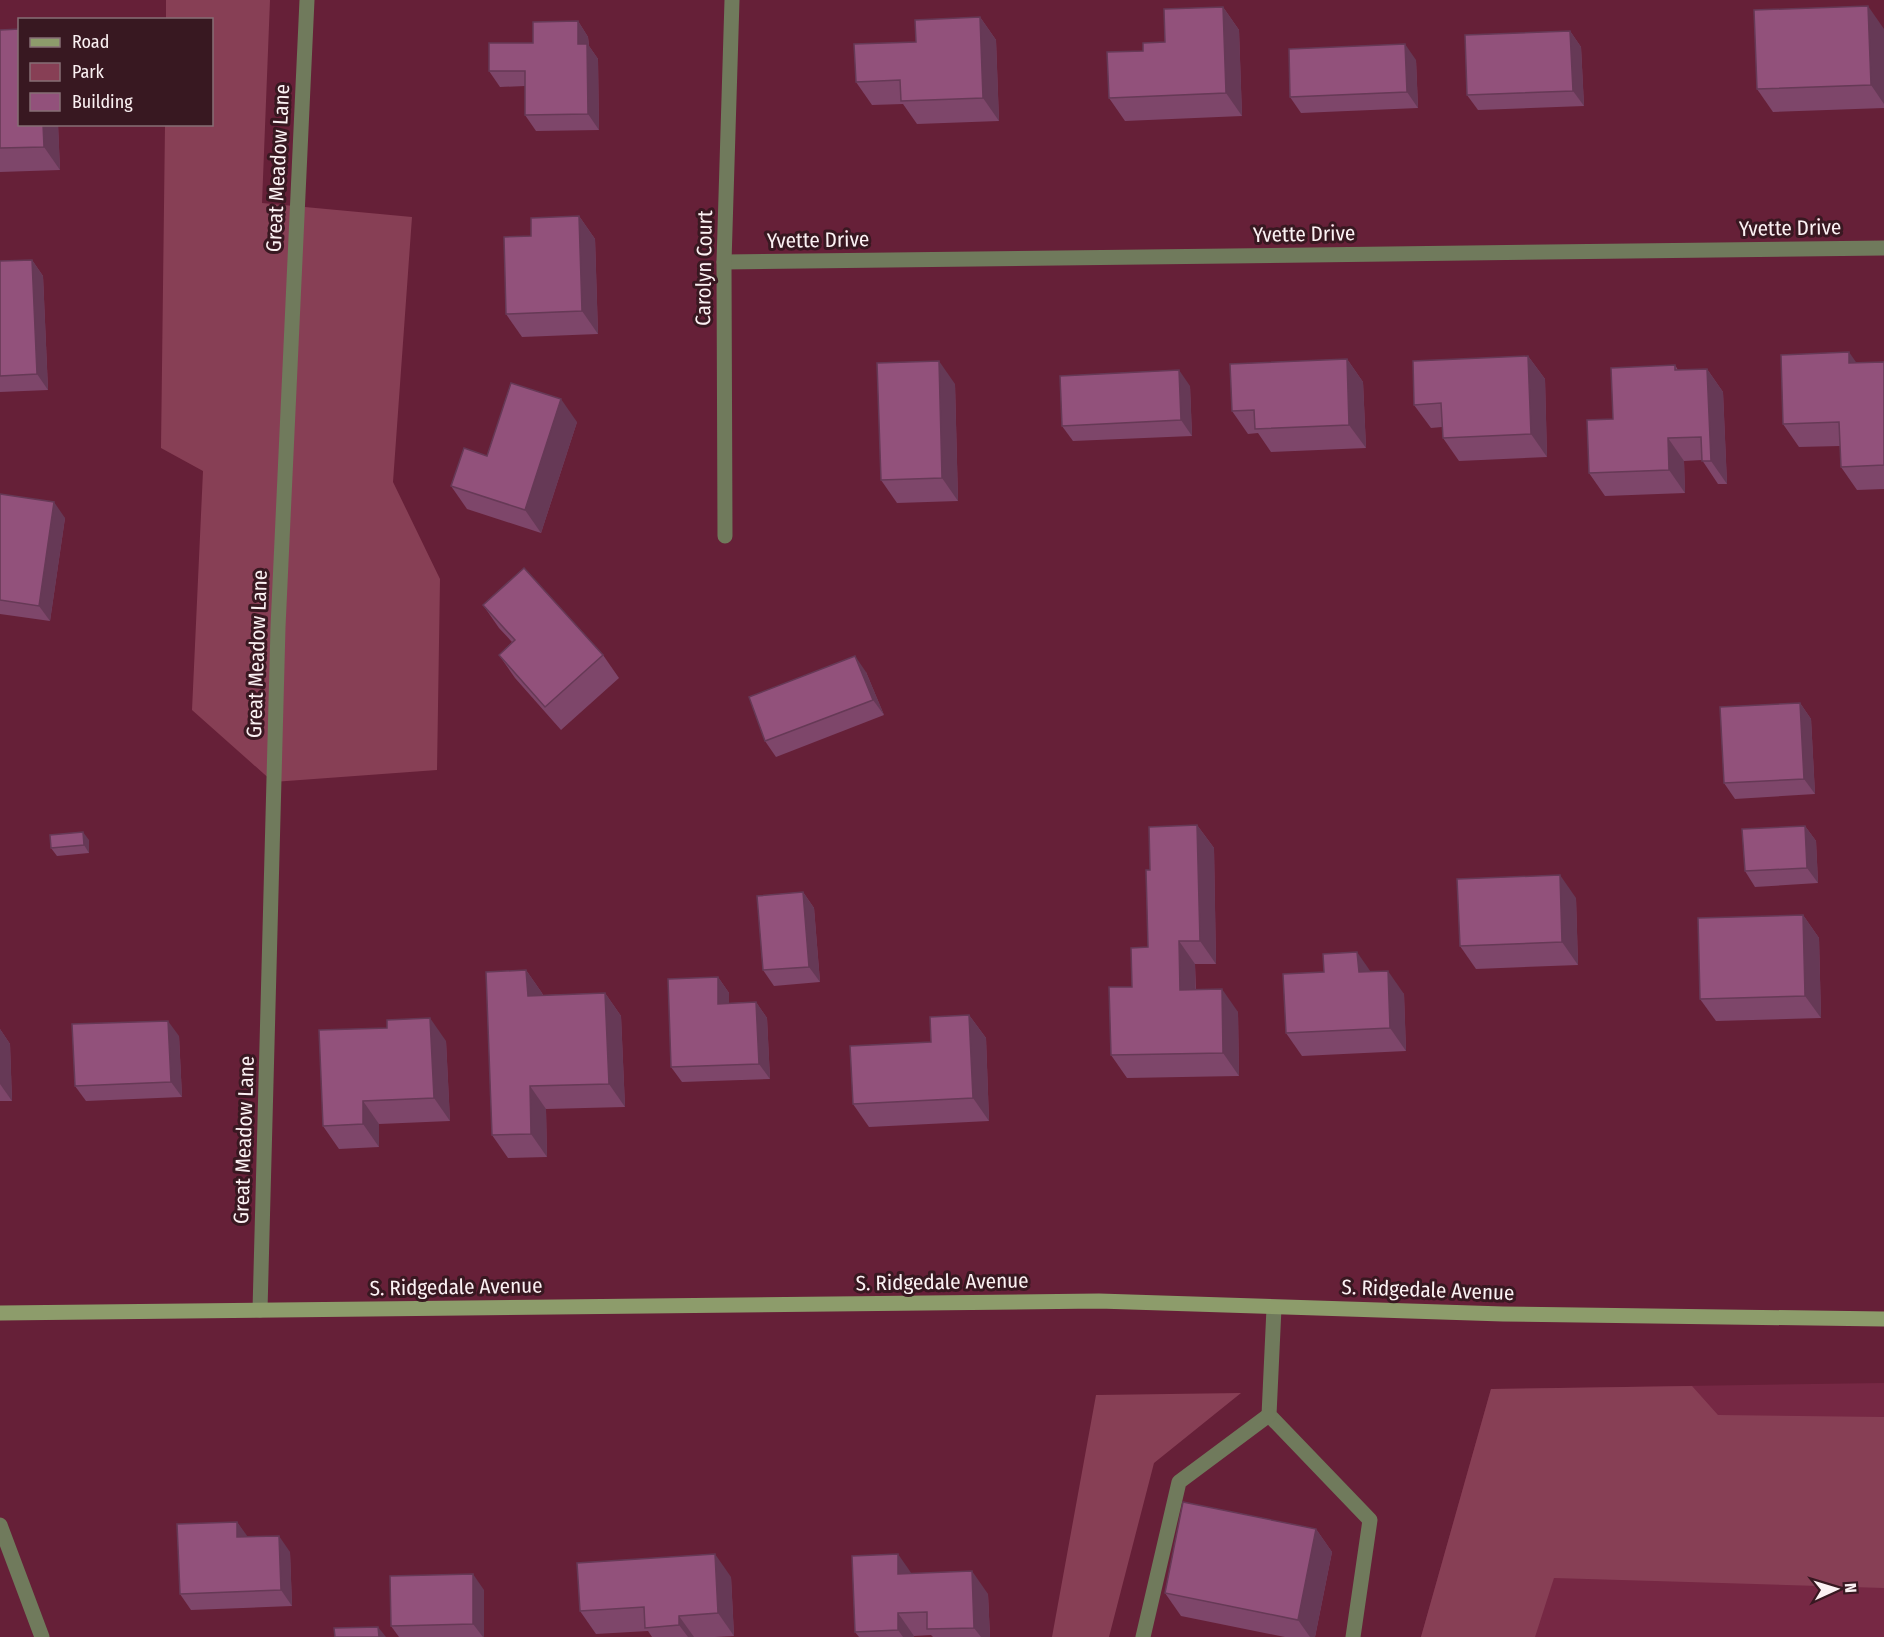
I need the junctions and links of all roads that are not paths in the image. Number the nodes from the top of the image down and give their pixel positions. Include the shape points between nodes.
1 (307, 0) edge
2 (732, 0) edge
3 (1884, 248) edge
4 (724, 262) junction
5 (725, 536) dead end
6 (1274, 1308) junction
7 (260, 1310) junction
8 (0, 1313) edge
9 (1884, 1319) edge
10 (1269, 1415) junction
11 (0, 1525) edge
12 (42, 1637) edge
13 (1143, 1637) edge
14 (1353, 1637) edge

1 - 7 street, Great Meadow Lane via 278,627
2 - 4 street, Carolyn Court
3 - 4 street, Yvette Drive
4 - 5 street, Carolyn Court
6 - 7 main road, S. Ridgedale Avenue via 1099,1301
6 - 9 main road, S. Ridgedale Avenue
6 - 10 street
7 - 8 main road, S. Ridgedale Avenue
10 - 13 street via 1179,1482
10 - 14 street via 1370,1520
11 - 12 street

